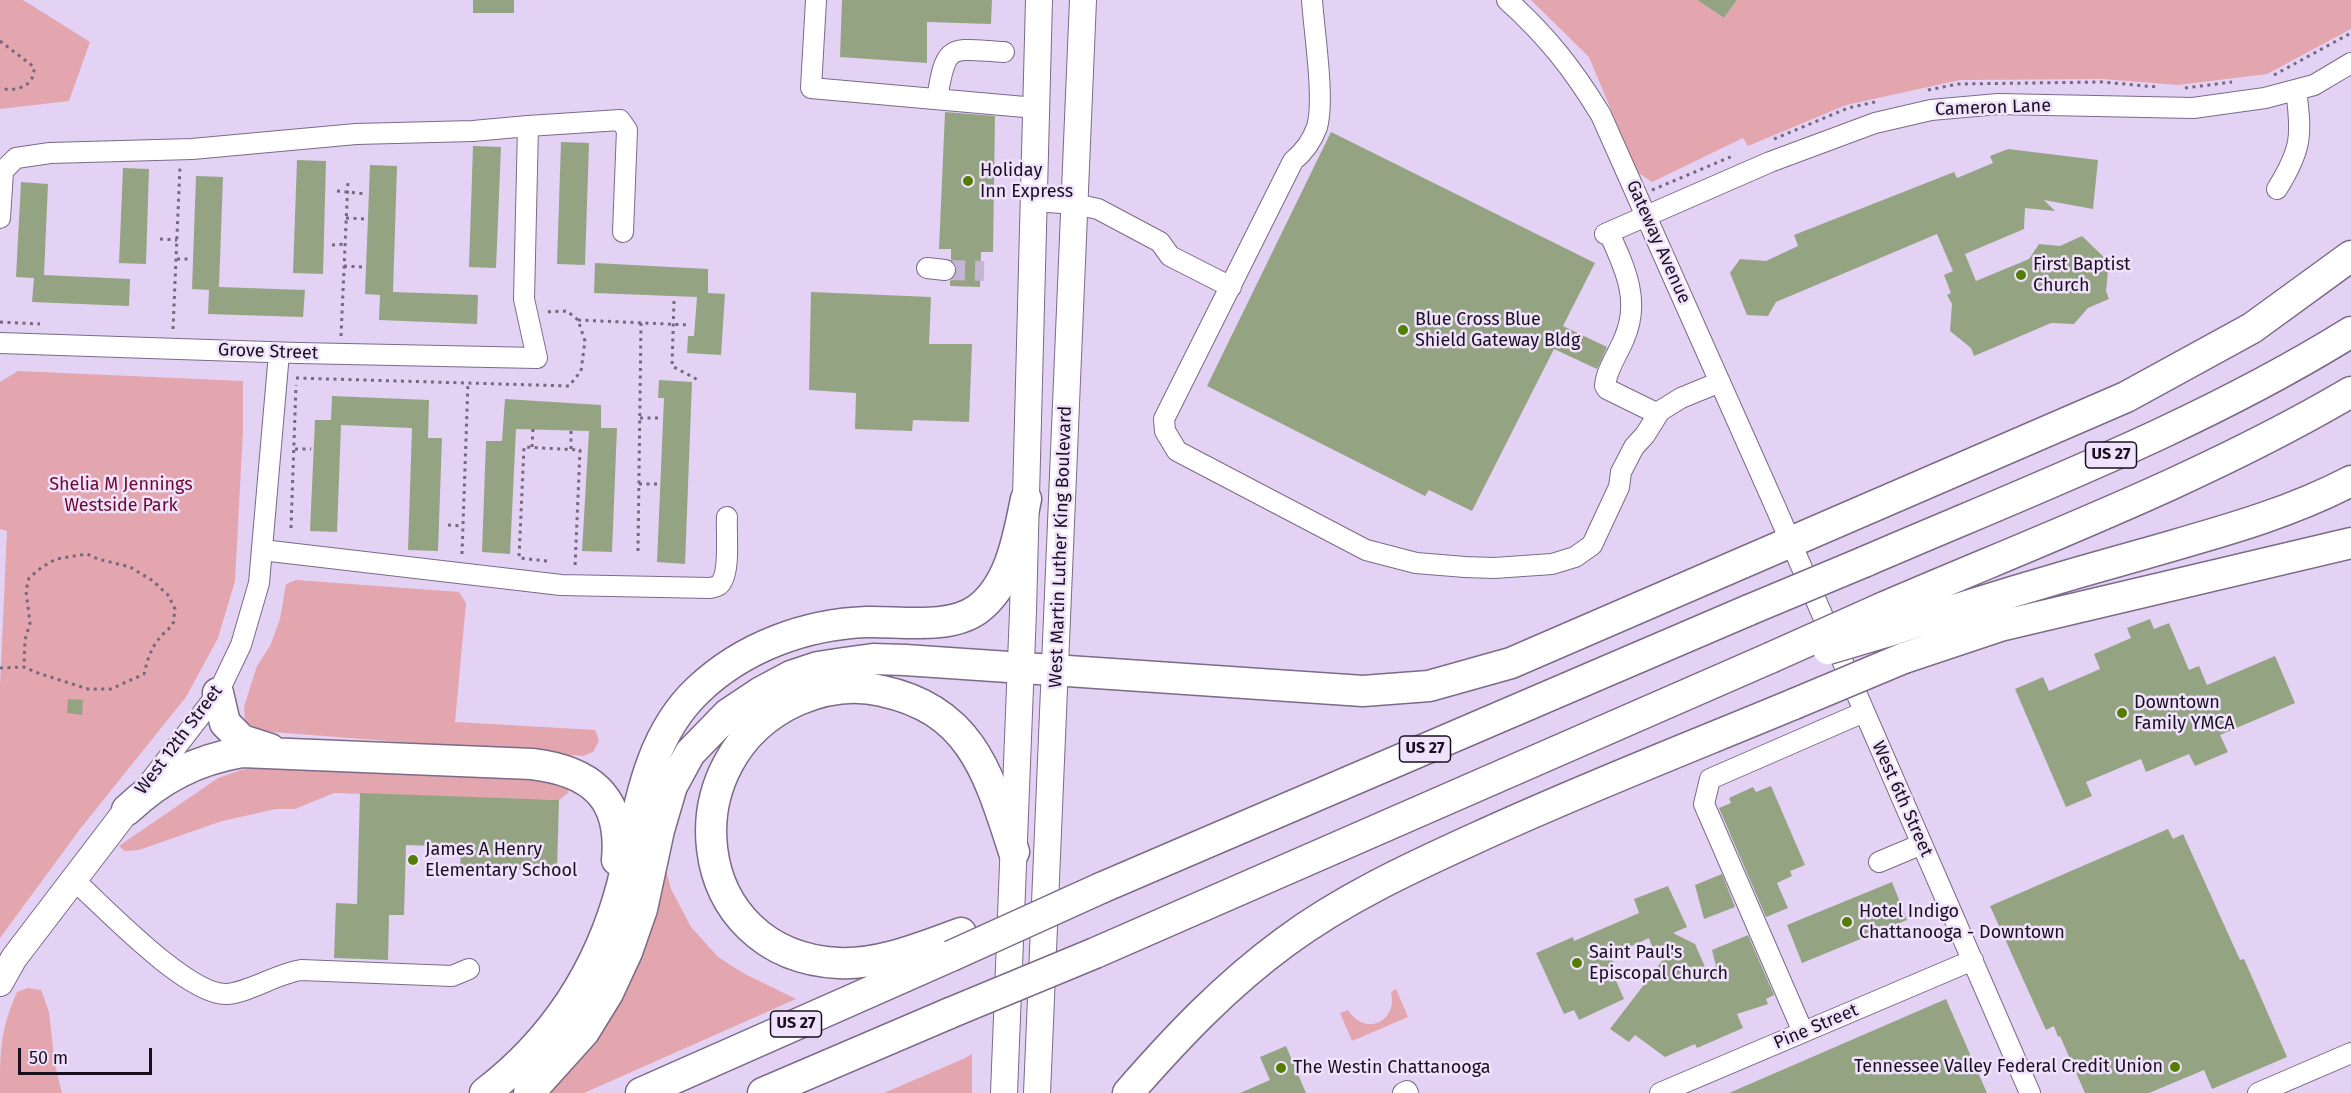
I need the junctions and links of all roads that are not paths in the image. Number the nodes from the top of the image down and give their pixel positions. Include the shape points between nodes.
1 (816, 0) edge
2 (1039, 0) edge
3 (1083, 0) edge
4 (1312, 0) edge
5 (1507, 0) edge
6 (1004, 52) dead end
7 (2351, 63) edge
8 (2295, 90) junction
9 (937, 99) junction
10 (1036, 108) junction
11 (528, 126) junction
12 (1, 175) edge
13 (2277, 189) dead end
14 (1034, 201) junction
15 (1075, 204) junction
16 (0, 215) edge
17 (1647, 217) junction
18 (623, 232) dead end
19 (2351, 256) edge
20 (1233, 282) junction
21 (2351, 332) edge
22 (0, 343) edge
23 (288, 353) junction
24 (1720, 382) junction
25 (2351, 392) edge
26 (1658, 414) junction
27 (2351, 481) edge
28 (1026, 499) junction
29 (1775, 506) joint
30 (726, 517) dead end
31 (1790, 541) junction
32 (2351, 543) edge
33 (262, 550) junction
34 (1887, 619) junction
35 (1021, 667) junction
36 (1056, 670) junction
37 (218, 693) junction
38 (1864, 712) junction
39 (278, 752) junction
40 (127, 810) junction
41 (1922, 844) junction
42 (1014, 852) junction
43 (1879, 862) dead end
44 (74, 880) junction
45 (956, 944) junction
46 (594, 959) junction
47 (1973, 960) junction
48 (469, 969) dead end
49 (0, 983) edge
50 (950, 1013) junction
51 (1803, 1032) junction
52 (2351, 1053) edge
53 (485, 1093) edge
54 (529, 1093) edge
55 (641, 1093) edge
56 (763, 1093) edge
57 (807, 1093) edge
58 (1004, 1093) edge
59 (1037, 1093) edge
60 (1128, 1093) edge
61 (1403, 1093) edge
62 (1408, 1093) edge
63 (1659, 1093) edge
64 (2030, 1093) edge
65 (2258, 1093) edge

1 - 9 street via 811,88
2 - 10 main road, West Martin Luther King Boulevard
3 - 15 main road, West Martin Luther King Boulevard
4 - 20 street via 1320,102 1316,128 1306,149 1293,161
5 - 17 street, Gateway Avenue via 1535,25 1573,70 1601,115
6 - 9 street via 958,50 950,55 942,66
7 - 8 street, Cameron Lane
8 - 13 street via 2301,123 2298,147
8 - 17 street, Cameron Lane via 2193,108 1998,105 1930,110 1875,123 1770,162
9 - 10 street
10 - 14 main road, West Martin Luther King Boulevard
11 - 12 street via 356,134 192,149 50,153 16,158
11 - 18 street via 620,120 627,130
11 - 23 street, Grove Street via 524,299 537,358
12 - 16 street
14 - 15 street
14 - 28 main road, West Martin Luther King Boulevard
15 - 20 street via 1098,209 1160,242 1170,256
15 - 36 main road, West Martin Luther King Boulevard
17 - 24 street, Gateway Avenue
17 - 26 street, Cameron Lane via 1607,233 1624,266 1633,302 1626,337 1605,386
19 - 31 highway via 2252,328 2126,397
20 - 26 street via 1164,419 1170,442 1187,457 1366,549 1416,562 1465,567 1552,564 1575,557 1592,545 1619,487 1621,472
21 - 45 highway, US 27, bridge via 2271,380 2126,449 1101,888
22 - 23 street, Grove Street
23 - 33 street, West 12th Street
24 - 26 street via 1681,398
24 - 29 street, Gateway Avenue
25 - 34 highway via 2179,481
27 - 34 highway via 2254,522 2039,584
28 - 35 main road, West Martin Luther King Boulevard
28 - 46 highway via 1003,577 990,598 969,615 948,621 864,622 782,639 752,651 715,675 684,704 669,723 651,763 621,886
29 - 31 street, West 6th Street
30 - 33 street via 726,567 723,579 710,588 574,585
31 - 36 highway via 1511,663 1429,686 1363,691
31 - 38 street, West 6th Street
32 - 60 highway, bridge via 2012,623 1904,658 1505,824 1386,880 1286,941 1217,997
33 - 37 street, West 12th Street via 259,583 241,645
34 - 50 highway, bridge via 1725,678
35 - 36 highway
35 - 42 main road, West Martin Luther King Boulevard
35 - 54 highway via 873,659 844,663 791,676 728,714 690,753 672,786 642,909 608,993 584,1032
36 - 59 main road, West Martin Luther King Boulevard
37 - 39 highway via 225,723 242,740
37 - 40 street, West 12th Street
38 - 41 street, West 6th Street
38 - 51 street via 1710,779 1704,804
39 - 40 highway via 242,752 204,760 164,779
39 - 46 highway via 532,764 578,774 603,796 614,815 618,836 616,870
40 - 44 main road, West 12th Street
41 - 43 street
41 - 47 street, West 6th Street
42 - 45 highway via 993,785 972,747 942,716 904,696 862,686 806,696 762,720 744,739 718,785 711,839 727,899 752,930 778,948 810,959 839,963 872,961
42 - 58 main road, West Martin Luther King Boulevard
44 - 48 street via 163,960 192,983 212,992 227,994 301,970 452,976
44 - 49 main road, West 12th Street via 14,958
45 - 55 highway, US 27
46 - 53 highway via 559,1020 527,1057
47 - 51 street, Pine Street
47 - 64 street, West 6th Street
50 - 56 highway
50 - 57 highway
51 - 63 street, Pine Street
52 - 65 street
61 - 62 street

